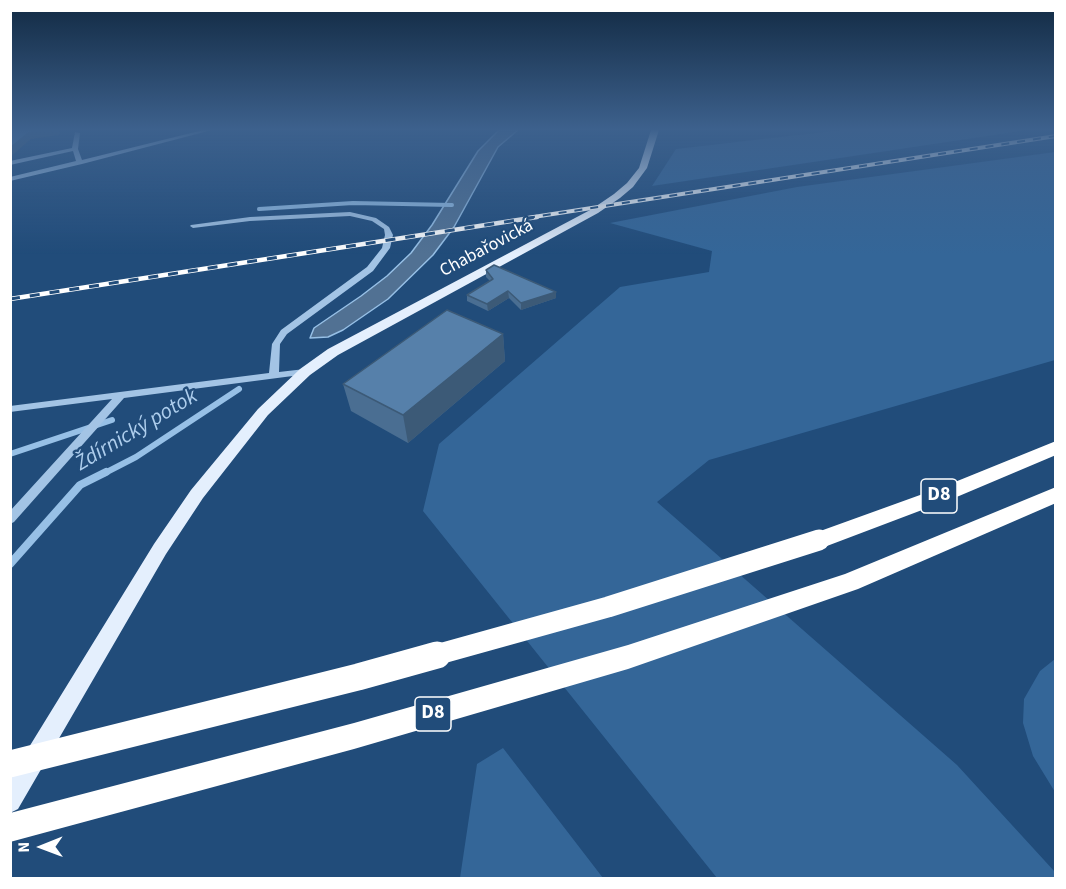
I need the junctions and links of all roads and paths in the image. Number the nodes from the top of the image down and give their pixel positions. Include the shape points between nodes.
1 (43, 171) edge
2 (640, 171) edge
3 (10, 179) edge
4 (193, 226) dead end
5 (306, 372) junction
6 (274, 375) junction
7 (122, 394) junction
8 (10, 409) edge
9 (1056, 447) edge
10 (1056, 494) edge
11 (10, 519) edge
12 (10, 764) edge
13 (10, 801) edge
14 (10, 828) edge

1 - 3 street
2 - 5 main road, Chabařovická via 610,201 333,352
4 - 6 street via 350,214 374,219 387,228 386,248 370,269 284,332 276,344
5 - 6 street
5 - 13 main road, Chabařovická via 263,412 197,494 121,612
6 - 7 street
7 - 8 street
7 - 11 street
9 - 12 highway, D8, bridge via 952,492 819,540 608,607 358,677
10 - 14 highway, D8 via 850,582 628,657 354,736

